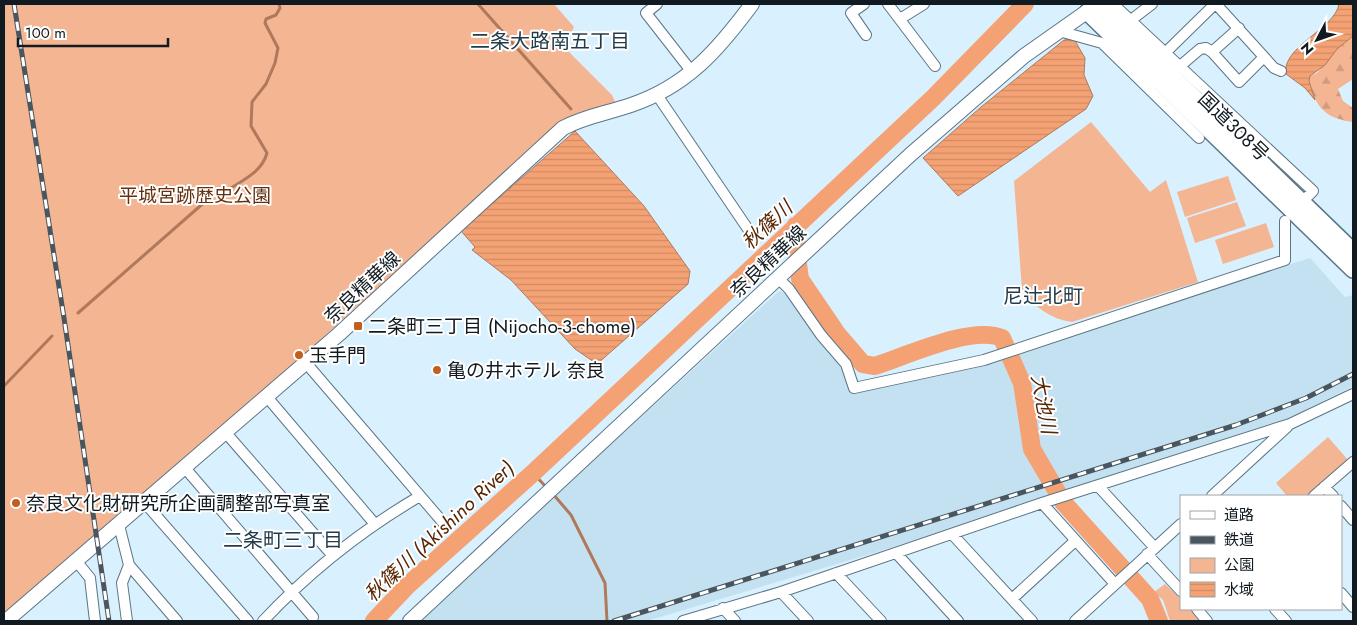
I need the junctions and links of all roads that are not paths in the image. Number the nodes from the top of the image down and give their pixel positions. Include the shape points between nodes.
1 (657, 4) edge
2 (752, 4) edge
3 (864, 4) edge
4 (888, 4) edge
5 (924, 4) edge
6 (1112, 4) edge
7 (1152, 4) edge
8 (1216, 4) edge
9 (1090, 6) edge
10 (900, 19) junction
11 (1131, 20) junction
12 (1239, 28) junction
13 (1058, 31) junction
14 (866, 34) dead end
15 (1212, 52) junction
16 (1165, 53) junction
17 (1264, 57) junction
18 (935, 66) dead end
19 (1180, 67) junction
20 (1281, 71) dead end
21 (692, 72) junction
22 (657, 95) junction
23 (1199, 138) dead end
24 (1308, 196) dead end
25 (1292, 219) junction
26 (754, 238) dead end
27 (1353, 251) edge
28 (1353, 270) edge
29 (781, 275) junction
30 (1353, 275) edge
31 (306, 363) junction
32 (1353, 394) edge
33 (267, 397) junction
34 (1290, 424) junction
35 (226, 433) junction
36 (1353, 462) edge
37 (185, 468) junction
38 (1098, 486) junction
39 (1324, 487) junction
40 (1213, 495) edge
41 (1315, 495) edge
42 (1331, 495) edge
43 (420, 496) junction
44 (1048, 502) junction
45 (145, 503) junction
46 (1342, 507) edge
47 (1353, 520) edge
48 (374, 523) junction
49 (1180, 525) edge
50 (119, 526) junction
51 (446, 526) dead end
52 (952, 534) junction
53 (1075, 541) junction
54 (1151, 551) junction
55 (896, 553) junction
56 (333, 556) junction
57 (77, 562) junction
58 (129, 565) junction
59 (836, 573) junction
60 (1117, 582) junction
61 (292, 590) junction
62 (1180, 590) edge
63 (781, 592) junction
64 (1342, 594) edge
65 (1012, 599) junction
66 (1353, 607) edge
67 (723, 608) junction
68 (1197, 610) edge
69 (1276, 610) edge
70 (313, 617) dead end
71 (6, 621) edge
72 (95, 621) edge
73 (128, 621) edge
74 (176, 621) edge
75 (248, 621) edge
76 (263, 621) edge
77 (410, 621) edge
78 (683, 621) edge
79 (735, 621) edge
80 (808, 621) edge
81 (881, 621) edge
82 (958, 621) edge
83 (1032, 621) edge
84 (1075, 621) edge
85 (1208, 621) edge
86 (1286, 621) edge

1 - 21 street via 646,13
2 - 21 main road, 奈良精華線 via 722,44
3 - 14 street via 851,13
4 - 10 street
5 - 10 street
6 - 11 street
7 - 11 street
8 - 12 street
8 - 16 street
9 - 13 main road, 奈良精華線
9 - 25 highway, 国道308号
9 - 27 highway, 国道308号
10 - 18 street
11 - 16 street
12 - 15 street
12 - 17 street
13 - 23 street via 1102,43
13 - 29 main road, 奈良精華線 via 1024,56 910,155
15 - 17 street via 1239,82
15 - 19 street via 1200,49
16 - 19 street
17 - 20 street
19 - 24 street via 1312,191
21 - 22 main road, 奈良精華線
22 - 26 street
22 - 31 main road, 奈良精華線 via 630,106 579,119 562,128
25 - 28 highway, 国道308号
25 - 29 street via 1285,260 984,360 854,388 846,364
25 - 30 highway
29 - 77 main road, 奈良精華線
31 - 33 main road, 奈良精華線
31 - 43 street
32 - 34 street
33 - 35 main road, 奈良精華線
33 - 48 street
34 - 38 street
34 - 40 street
35 - 37 main road, 奈良精華線
35 - 56 street
36 - 39 street
37 - 45 main road, 奈良精華線
37 - 61 street
38 - 44 street
38 - 54 street
39 - 41 street
39 - 42 street
43 - 48 street
43 - 51 street
44 - 52 street
44 - 53 street
45 - 50 main road, 奈良精華線
45 - 75 street
46 - 47 street
48 - 56 street
49 - 54 street
50 - 57 main road, 奈良精華線
50 - 58 street
52 - 55 street
52 - 65 street
53 - 60 street
53 - 65 street
54 - 60 street
54 - 62 street
55 - 59 street
55 - 82 street
56 - 61 street
57 - 71 main road, 奈良精華線
57 - 72 street via 90,578
58 - 73 street via 122,583
58 - 74 street
59 - 63 street
59 - 81 street
60 - 84 street
61 - 70 street
61 - 76 street
63 - 67 street
63 - 80 street
64 - 66 street
65 - 83 street
67 - 78 street
67 - 79 street
68 - 85 street
69 - 86 street

